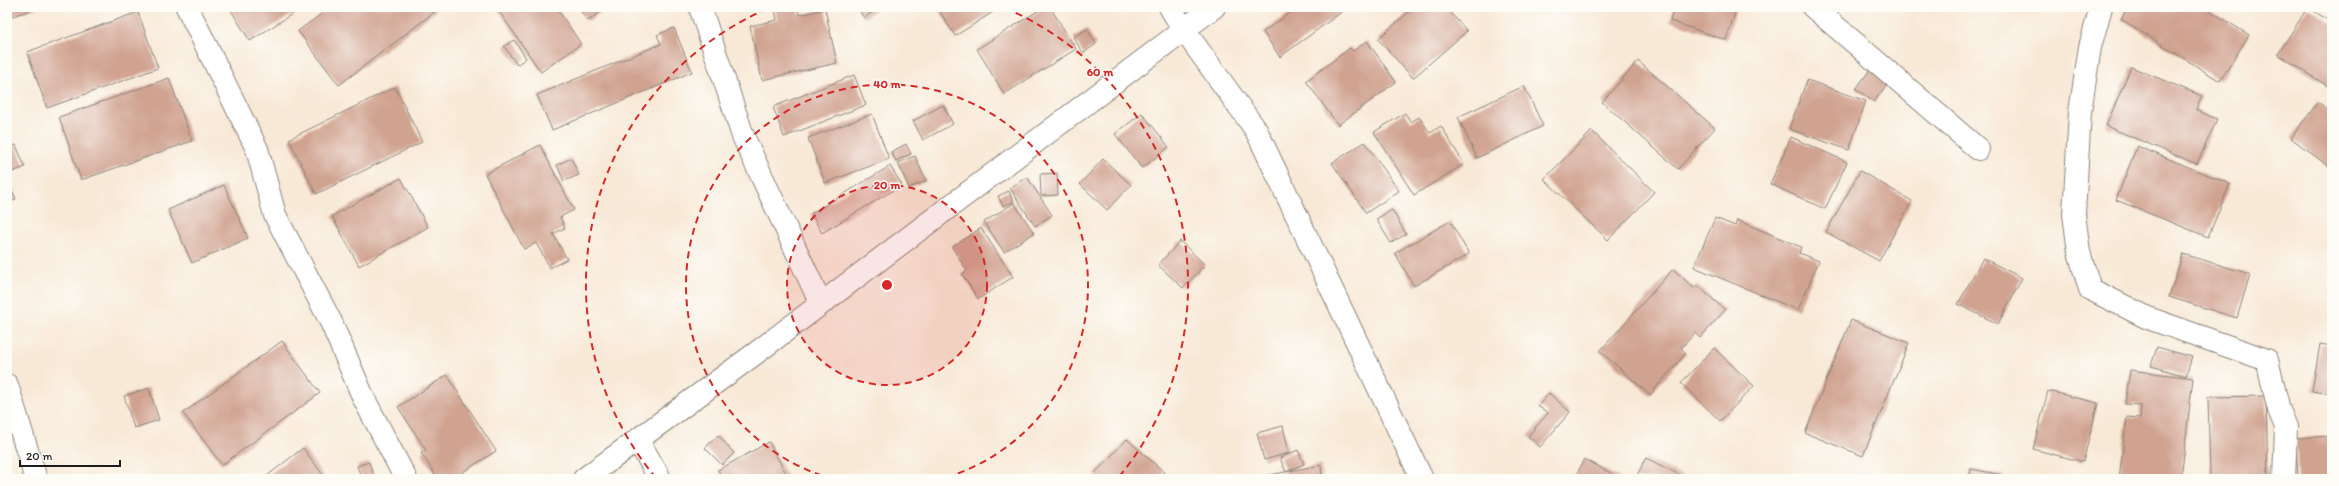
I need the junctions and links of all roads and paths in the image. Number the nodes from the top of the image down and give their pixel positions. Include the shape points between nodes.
1 (187, 7) edge
2 (700, 7) edge
3 (1170, 7) edge
4 (1214, 7) edge
5 (1813, 7) edge
6 (1841, 7) edge
7 (2102, 7) edge
8 (1841, 29) junction
9 (1184, 30) junction
10 (1978, 149) dead end
11 (821, 304) junction
12 (7, 385) edge
13 (638, 440) junction
14 (36, 479) edge
15 (406, 479) edge
16 (584, 479) edge
17 (660, 479) edge
18 (1422, 479) edge
19 (2284, 479) edge

1 - 15 street via 256,149 275,215 331,322 364,399
2 - 11 street via 743,136
3 - 9 street
4 - 9 street
5 - 8 street
6 - 8 street
7 - 19 street via 2090,47 2080,112 2074,214 2079,252 2090,289 2148,318 2267,360 2279,410 2286,427
8 - 10 street
9 - 11 street
9 - 18 street via 1256,130
11 - 13 street
12 - 14 street
13 - 16 street
13 - 17 street

